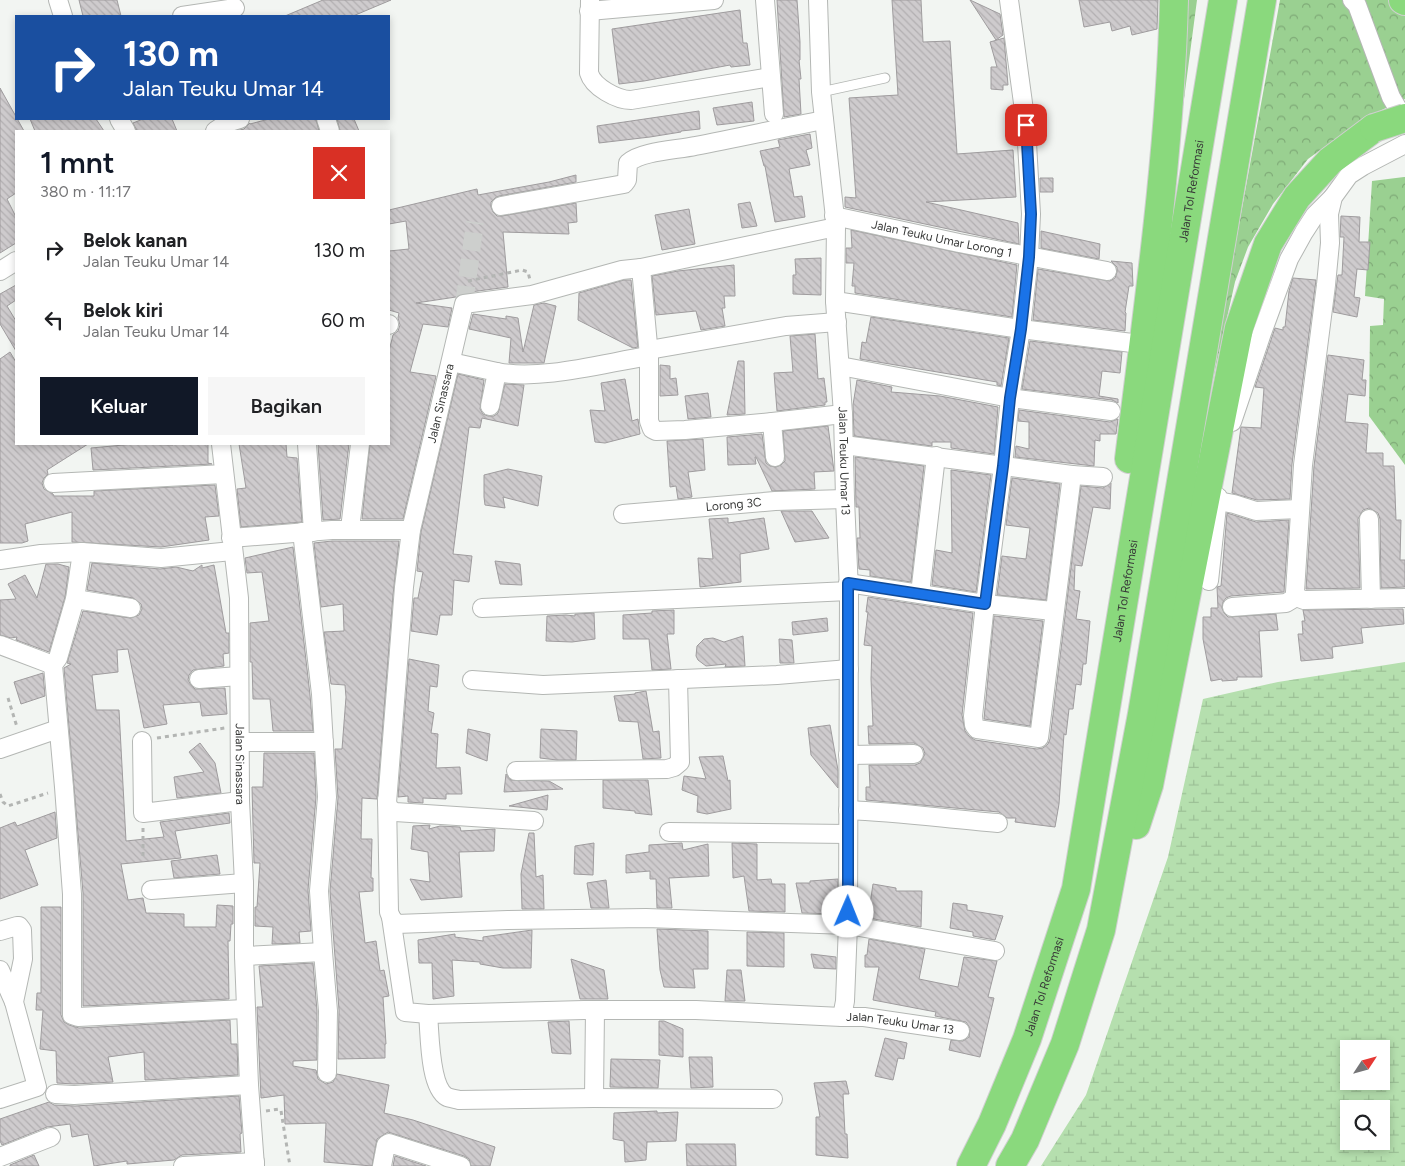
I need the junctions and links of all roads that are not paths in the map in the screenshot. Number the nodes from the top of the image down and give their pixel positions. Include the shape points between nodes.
1 (58, 0) edge
2 (714, 0) edge
3 (765, 0) edge
4 (818, 0) edge
5 (1009, 0) edge
6 (1174, 0) edge
7 (1223, 0) edge
8 (1262, 0) edge
9 (1352, 0) edge
10 (589, 5) edge
11 (235, 8) dead end
12 (63, 15) edge
13 (189, 15) edge
14 (770, 77) junction
15 (885, 78) dead end
16 (821, 92) junction
17 (774, 114) dead end
18 (1405, 118) edge
19 (237, 120) edge
20 (824, 120) junction
21 (1405, 121) edge
22 (216, 130) edge
23 (1405, 144) edge
24 (1333, 197) junction
25 (501, 206) dead end
26 (835, 222) junction
27 (1029, 257) junction
28 (15, 262) edge
29 (641, 268) junction
30 (1108, 271) dead end
31 (0, 272) edge
32 (835, 301) junction
33 (837, 322) junction
34 (1021, 329) junction
35 (1132, 343) dead end
36 (649, 353) junction
37 (451, 362) junction
38 (840, 366) junction
39 (497, 372) junction
40 (1010, 398) junction
41 (490, 406) dead end
42 (1111, 411) dead end
43 (843, 414) junction
44 (772, 422) junction
45 (844, 444) junction
46 (221, 445) edge
47 (307, 445) edge
48 (360, 445) edge
49 (936, 456) junction
50 (775, 458) dead end
51 (1003, 466) junction
52 (224, 474) junction
53 (1072, 475) junction
54 (1103, 477) dead end
55 (53, 484) dead end
56 (845, 499) junction
57 (1218, 502) junction
58 (1300, 510) junction
59 (623, 514) dead end
60 (1369, 519) dead end
61 (350, 529) junction
62 (411, 530) junction
63 (308, 532) junction
64 (231, 544) junction
65 (82, 552) junction
66 (0, 560) edge
67 (1209, 581) dead end
68 (849, 587) junction
69 (920, 594) junction
70 (1296, 597) junction
71 (1405, 598) edge
72 (75, 599) junction
73 (1371, 599) junction
74 (985, 604) junction
75 (1232, 607) dead end
76 (131, 608) dead end
77 (482, 608) dead end
78 (1054, 611) junction
79 (0, 645) edge
80 (53, 665) junction
81 (849, 669) junction
82 (239, 676) junction
83 (199, 679) dead end
84 (678, 679) junction
85 (472, 680) dead end
86 (58, 729) junction
87 (240, 734) junction
88 (142, 741) road end
89 (324, 742) junction
90 (0, 749) edge
91 (914, 754) dead end
92 (848, 755) junction
93 (516, 771) dead end
94 (386, 800) junction
95 (240, 801) junction
96 (848, 810) junction
97 (534, 821) dead end
98 (998, 823) dead end
99 (669, 832) dead end
100 (848, 834) junction
101 (244, 883) junction
102 (1076, 889) junction
103 (151, 890) dead end
104 (395, 921) junction
105 (848, 925) junction
106 (1101, 930) junction
107 (0, 931) edge
108 (996, 951) dead end
109 (323, 952) junction
110 (244, 956) junction
111 (0, 970) edge
112 (14, 1002) junction
113 (246, 1009) junction
114 (594, 1010) junction
115 (428, 1014) junction
116 (842, 1016) junction
117 (960, 1032) dead end
118 (327, 1073) dead end
119 (249, 1085) junction
120 (55, 1094) dead end
121 (594, 1098) junction
122 (0, 1099) edge
123 (772, 1099) dead end
124 (51, 1137) dead end
125 (0, 1157) edge
126 (255, 1164) edge
127 (183, 1166) edge
128 (382, 1166) edge
129 (461, 1166) edge
130 (971, 1166) edge
131 (1010, 1166) edge

1 - 12 street
2 - 10 street
3 - 14 street
4 - 16 street, Jalan Teuku Umar 13
5 - 27 street via 1026,125 1031,214
6 - 102 highway via 1173,56 1158,228
7 - 102 highway, Jalan Tol Reformasi
8 - 106 highway via 1142,714
9 - 21 street via 1357,5 1391,97
10 - 14 street via 590,77 597,85 621,98 631,100
11 - 13 street
14 - 17 street
15 - 16 lane
16 - 20 street, Jalan Teuku Umar 13
18 - 106 highway, bridge via 1374,128 1330,161 1297,197 1268,244 1239,328 1149,785
19 - 22 street
20 - 25 street via 647,154 628,163 624,184
20 - 26 street, Jalan Teuku Umar 13
23 - 24 street via 1349,175
24 - 57 street via 1304,232 1280,282 1234,414
24 - 58 street
26 - 27 street, Jalan Teuku Umar Lorong 1
26 - 29 street
26 - 32 street, Jalan Teuku Umar 13
27 - 30 street, Jalan Teuku Umar Lorong 1
27 - 34 street
28 - 31 street
29 - 36 street
29 - 37 street, Jalan Sinassara via 622,270 532,296 464,304
32 - 33 street, Jalan Teuku Umar 13
32 - 34 street
33 - 36 street via 786,326
33 - 38 street, Jalan Teuku Umar 13
34 - 35 street
34 - 40 street
36 - 39 street via 546,373 511,375
36 - 44 street via 649,421 652,429 685,430
37 - 39 street
37 - 62 street, Jalan Sinassara
38 - 40 street
38 - 43 street, Jalan Teuku Umar 13
39 - 41 street
40 - 42 street
40 - 51 street
43 - 44 street
43 - 45 street, Jalan Teuku Umar 13
44 - 50 street
45 - 49 street
45 - 56 street, Jalan Teuku Umar 13
46 - 52 street, Jalan Sinassara
47 - 63 street
48 - 61 street
49 - 51 street
49 - 69 street
51 - 53 street
51 - 74 street
52 - 55 street
52 - 64 street, Jalan Sinassara
53 - 54 street
53 - 78 street
56 - 59 street, Lorong 3C via 775,501
56 - 68 street, Jalan Teuku Umar 13
57 - 58 street via 1256,511
57 - 67 street
58 - 70 street
60 - 73 street
61 - 62 street
61 - 63 street
62 - 94 street, Jalan Sinassara
63 - 64 street
63 - 89 street
64 - 65 street via 161,558
64 - 82 street, Jalan Sinassara via 239,598
65 - 66 street
65 - 72 street
68 - 69 street
68 - 77 street
68 - 81 street, Jalan Teuku Umar 13
69 - 74 street
70 - 73 street via 1304,600
70 - 75 street via 1286,603
71 - 73 street
72 - 76 street
72 - 80 street via 58,658
74 - 78 street
74 - 78 street via 974,725 979,730 1039,738
79 - 80 street
80 - 86 street
81 - 84 street
81 - 92 street, Jalan Teuku Umar 13
82 - 83 street
82 - 87 street, Jalan Sinassara
84 - 85 street via 543,686
84 - 93 street via 680,762 674,767
86 - 90 street
86 - 113 street via 72,894 72,1015
87 - 89 street
87 - 95 street, Jalan Sinassara
88 - 95 street via 143,813
89 - 109 street via 327,797 319,891
91 - 92 street
92 - 96 street, Jalan Teuku Umar 13
94 - 97 street via 395,812
94 - 104 street, Jalan Sinassara via 389,912
95 - 101 street, Jalan Sinassara
96 - 98 street
96 - 100 street, Jalan Teuku Umar 13
99 - 100 street
100 - 105 street, Jalan Teuku Umar 13
101 - 103 street
101 - 110 street, Jalan Sinassara
102 - 130 highway, Jalan Tol Reformasi via 1026,1039 992,1124
104 - 105 street via 646,918
104 - 115 street, Jalan Sinassara via 405,1012
105 - 108 street
105 - 116 street, Jalan Teuku Umar 13
106 - 131 highway via 1065,1044 1025,1140
107 - 112 street via 17,926 22,930 23,959
109 - 110 street
109 - 118 street via 328,1011
110 - 113 street, Jalan Sinassara
111 - 112 street
112 - 122 street via 36,1087
113 - 119 street, Jalan Sinassara
114 - 115 street
114 - 116 street
114 - 121 street
115 - 121 street via 434,1075 446,1096 459,1100
116 - 117 street, Jalan Teuku Umar 13
119 - 120 street
119 - 126 street, Jalan Sinassara
121 - 123 street
124 - 125 street
126 - 127 street
128 - 129 street via 388,1143

